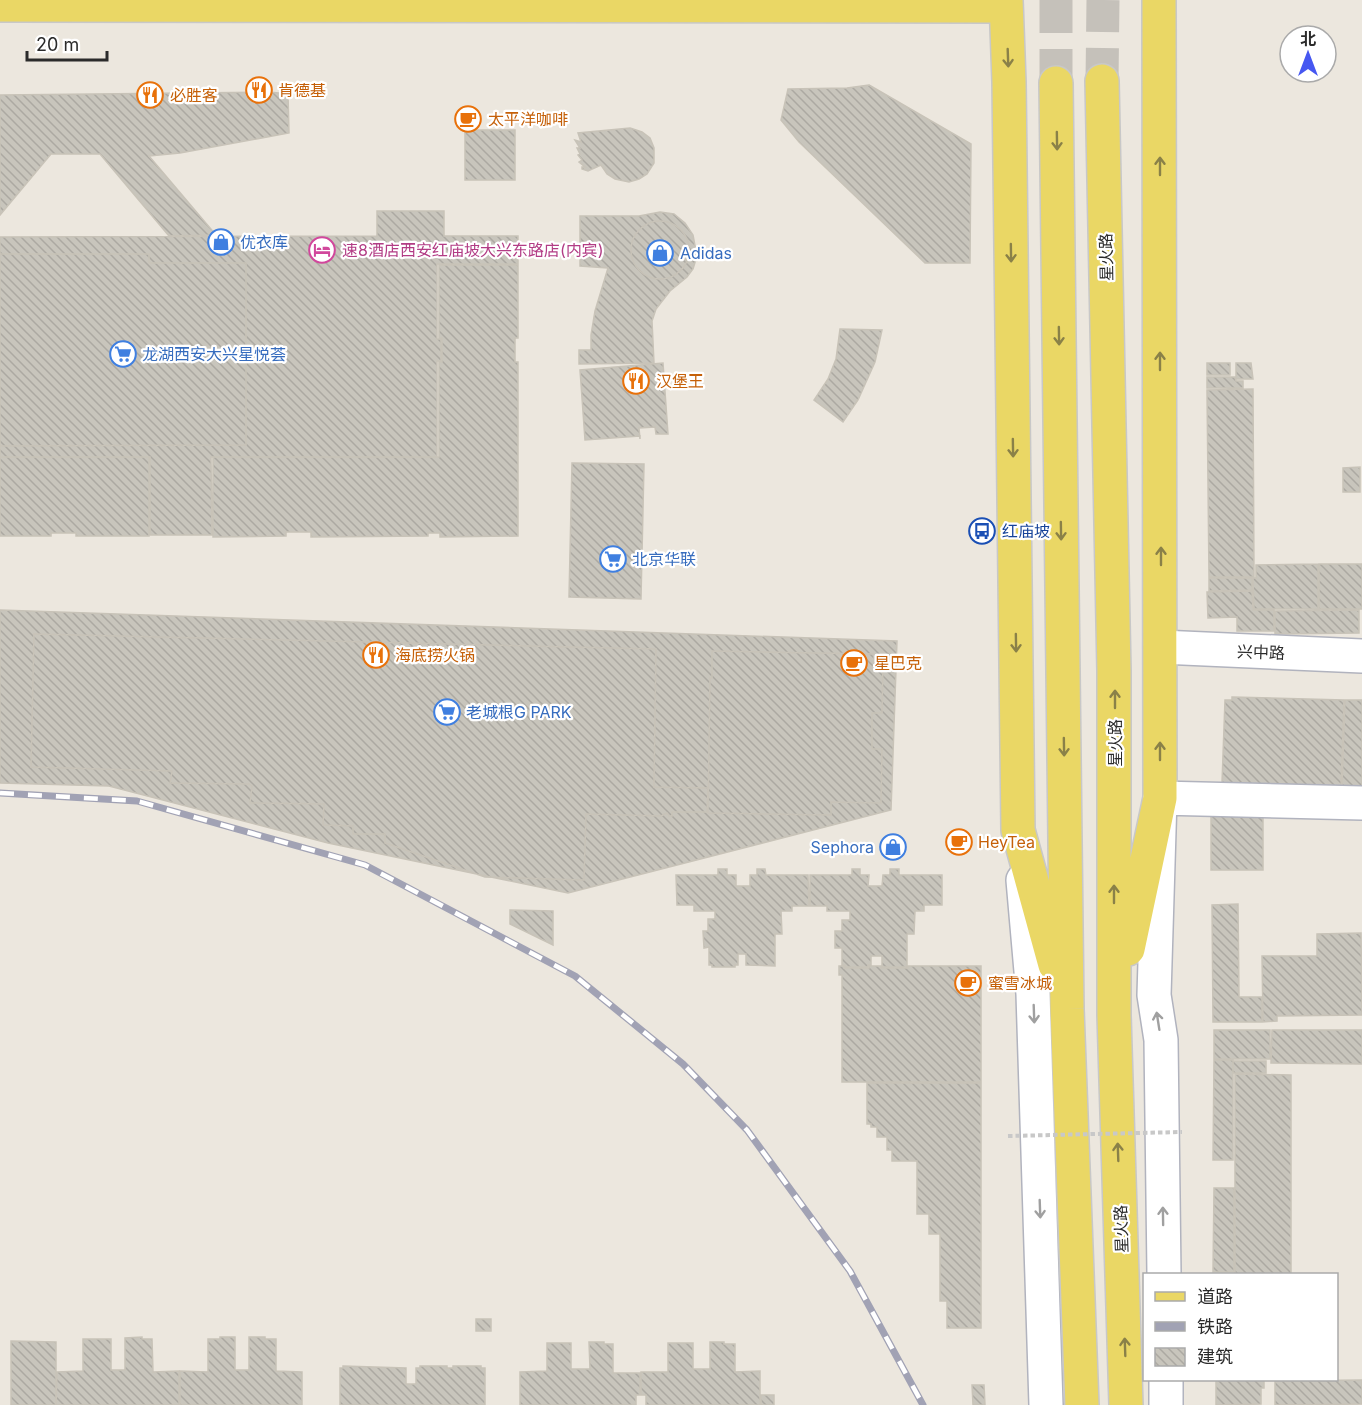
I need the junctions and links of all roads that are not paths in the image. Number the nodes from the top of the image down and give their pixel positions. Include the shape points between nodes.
1 (1159, 0) edge
2 (1006, 3) edge
3 (0, 5) edge
4 (1102, 81) tunnel mouth
5 (1056, 83) tunnel mouth
6 (1161, 647) junction
7 (1362, 656) edge
8 (1160, 798) junction
9 (1362, 803) edge
10 (1018, 830) junction
11 (1067, 1009) junction
12 (1114, 1015) junction
13 (1164, 1273) edge
14 (1166, 1381) edge
15 (1046, 1405) edge
16 (1082, 1405) edge
17 (1126, 1405) edge
18 (1166, 1405) edge

6 -> 1 main road
2 - 3 main road
2 -> 10 main road
12 -> 4 main road, 星火路 via 1114,659
5 -> 11 main road
6 - 7 street, 兴中路
8 -> 6 main road
8 - 9 street
8 - 12 main road
13 -> 8 street via 1161,1040 1154,995
10 - 11 main road
10 -> 15 street via 1033,994
11 - 16 main road
17 -> 12 main road, 星火路
14 - 18 street

